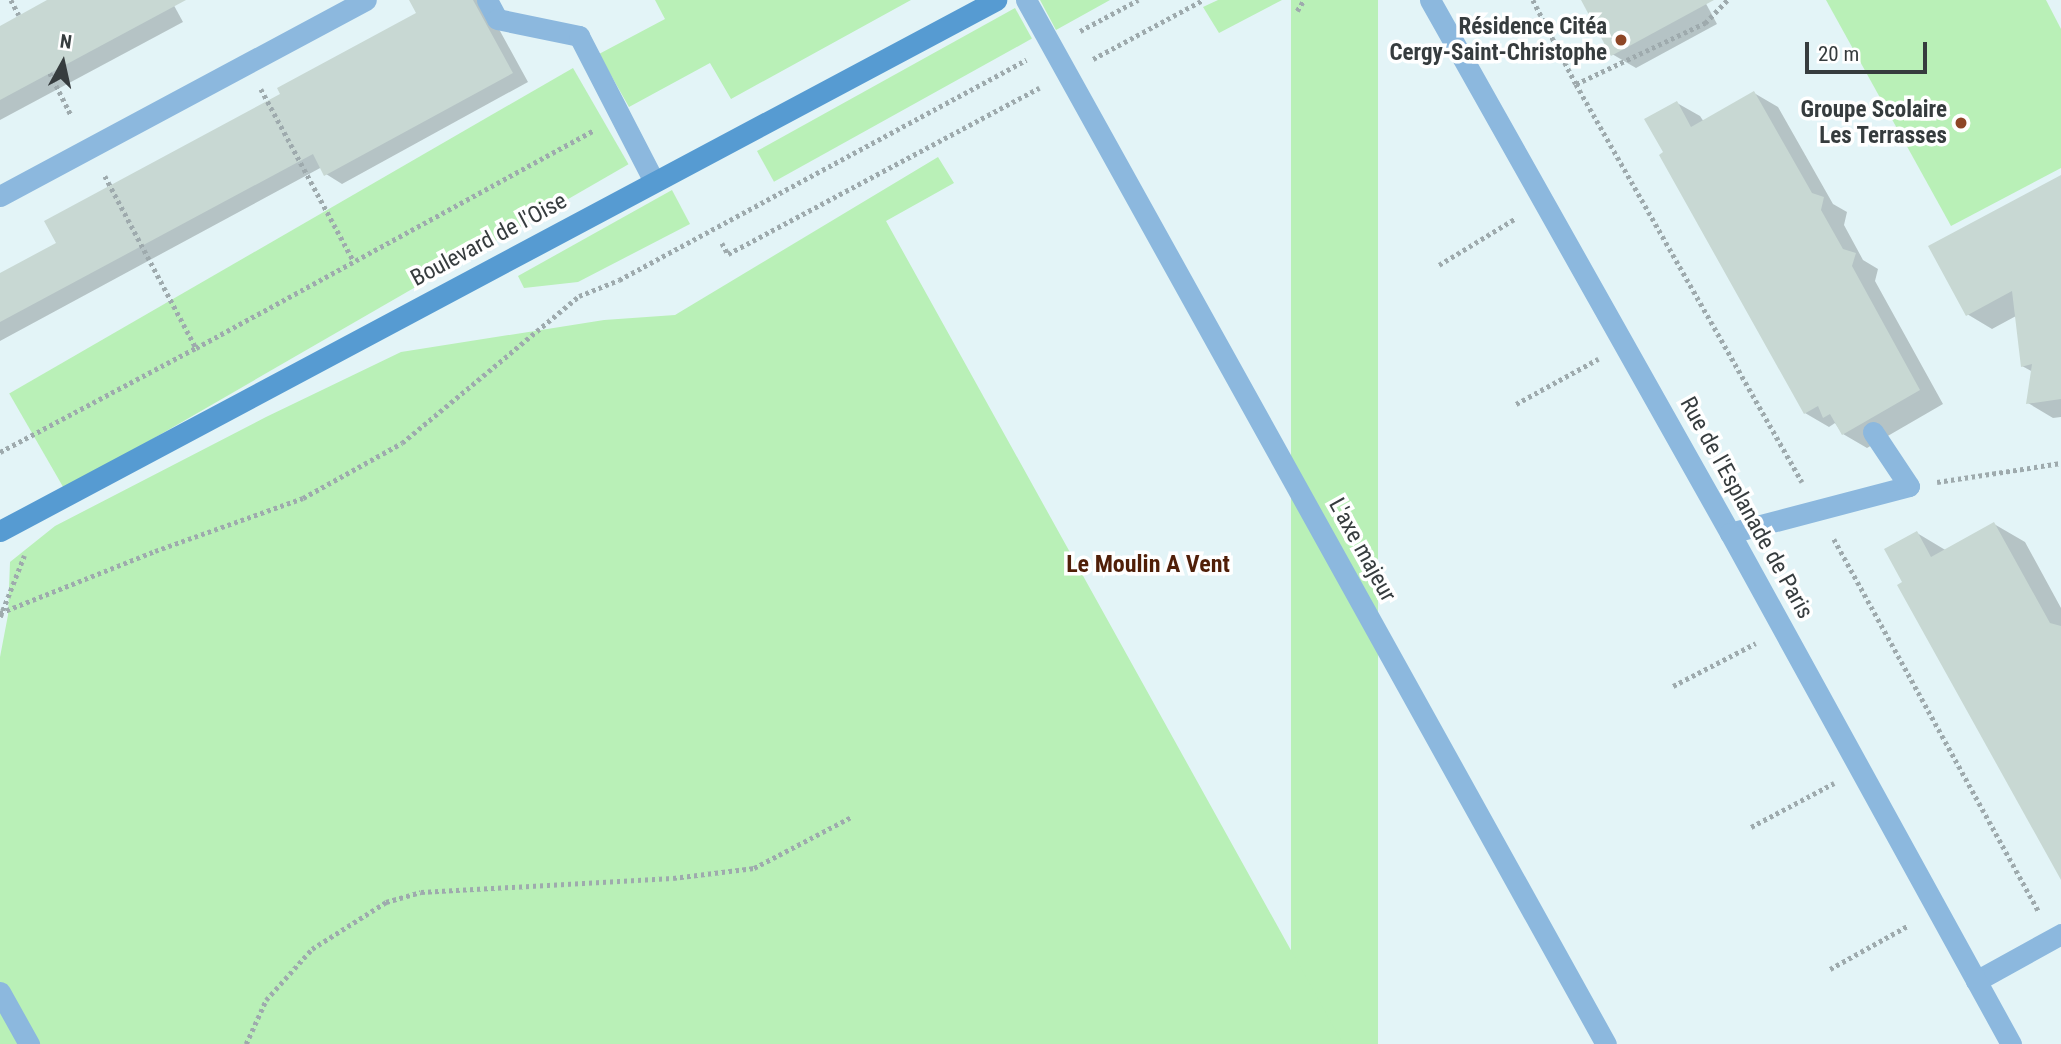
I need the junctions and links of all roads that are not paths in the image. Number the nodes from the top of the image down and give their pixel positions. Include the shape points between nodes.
1 (366, 0) edge
2 (487, 0) edge
3 (996, 0) edge
4 (1026, 0) edge
5 (1430, 0) edge
6 (654, 181) junction
7 (0, 196) edge
8 (1872, 432) dead end
9 (3, 531) edge
10 (1730, 533) junction
11 (2057, 936) edge
12 (1976, 981) junction
13 (0, 992) edge
14 (29, 1044) edge
15 (1606, 1044) edge
16 (2011, 1044) edge

1 - 7 street
2 - 6 street via 497,19 579,36
3 - 6 main road, Boulevard de l'Oise
4 - 15 street, L'axe majeur
5 - 10 street, Rue de l'Esplanade de Paris
6 - 9 main road, Boulevard de l'Oise
8 - 10 street via 1909,486
10 - 12 street, Rue de l'Esplanade de Paris
11 - 12 street
12 - 16 street, Rue de l'Esplanade de Paris
13 - 14 street

